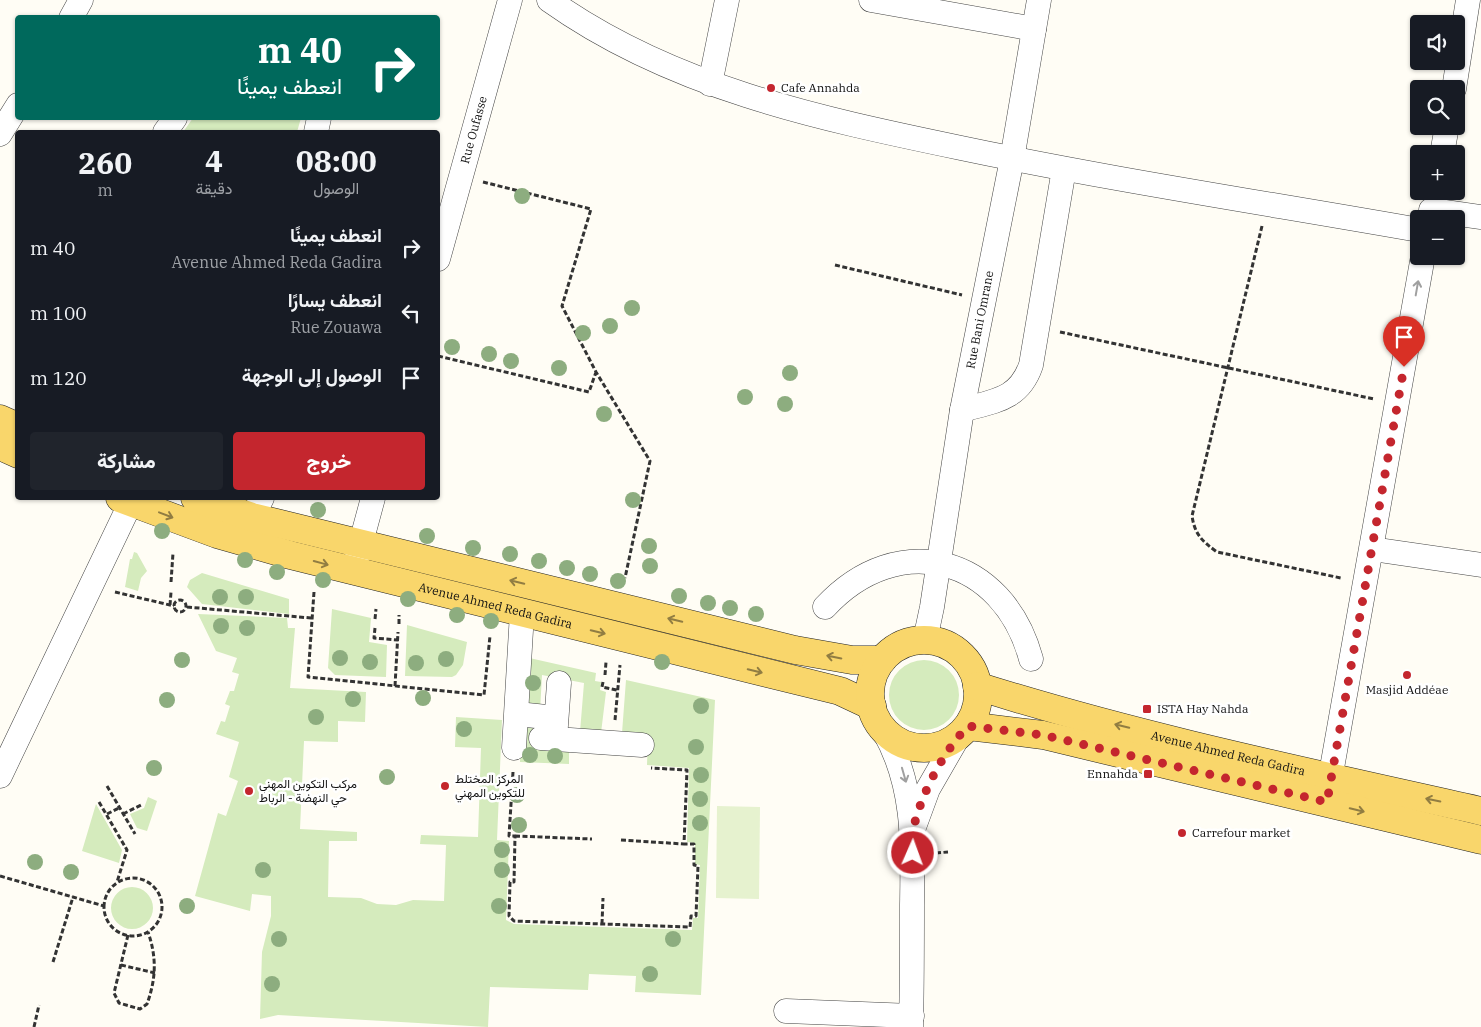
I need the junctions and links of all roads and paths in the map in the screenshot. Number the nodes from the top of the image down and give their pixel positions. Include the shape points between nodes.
1 (81, 0) edge
2 (510, 0) edge
3 (549, 0) edge
4 (727, 0) edge
5 (872, 0) edge
6 (1039, 0) edge
7 (1468, 0) edge
8 (73, 15) edge
9 (1034, 29) junction
10 (1471, 47) edge
11 (1458, 80) edge
12 (710, 84) junction
13 (15, 110) edge
14 (0, 134) edge
15 (1012, 159) junction
16 (1064, 168) junction
17 (461, 176) junction
18 (1268, 204) junction
19 (1432, 207) edge
20 (1481, 217) edge
21 (1410, 228) edge
22 (440, 245) edge
23 (835, 265) dead end
24 (1421, 265) edge
25 (984, 300) junction
26 (1038, 327) junction
27 (440, 356) edge
28 (1228, 367) junction
29 (596, 372) junction
30 (1397, 404) junction
31 (962, 410) junction
32 (0, 419) edge
33 (15, 426) edge
34 (0, 446) edge
35 (15, 453) edge
36 (126, 500) edge
37 (210, 500) edge
38 (372, 500) edge
39 (257, 507) edge
40 (361, 544) junction
41 (1372, 549) junction
42 (173, 553) dead end
43 (939, 562) junction
44 (1481, 565) edge
45 (353, 572) junction
46 (625, 578) dead end
47 (171, 582) dead end
48 (1366, 583) junction
49 (93, 586) junction
50 (171, 592) dead end
51 (314, 592) dead end
52 (172, 606) junction
53 (187, 607) junction
54 (825, 607) dead end
55 (376, 609) dead end
56 (522, 613) junction
57 (399, 615) dead end
58 (311, 618) junction
59 (375, 619) dead end
60 (399, 624) dead end
61 (375, 628) dead end
62 (398, 632) dead end
63 (490, 636) dead end
64 (398, 640) junction
65 (925, 640) junction
66 (1031, 659) dead end
67 (882, 660) junction
68 (606, 662) dead end
69 (620, 665) dead end
70 (604, 675) dead end
71 (603, 682) dead end
72 (559, 683) dead end
73 (395, 686) junction
74 (977, 686) junction
75 (617, 690) junction
76 (872, 706) junction
77 (516, 714) junction
78 (884, 731) junction
79 (963, 731) junction
80 (551, 732) junction
81 (613, 744) junction
82 (642, 745) dead end
83 (514, 748) joint
84 (650, 768) dead end
85 (0, 776) edge
86 (106, 786) dead end
87 (1328, 790) junction
88 (99, 802) dead end
89 (144, 804) dead end
90 (120, 808) junction
91 (1481, 810) edge
92 (106, 814) junction
93 (123, 814) junction
94 (913, 831) junction
95 (135, 834) dead end
96 (515, 836) junction
97 (592, 839) dead end
98 (621, 840) dead end
99 (1481, 840) edge
100 (684, 844) junction
101 (0, 876) edge
102 (117, 882) junction
103 (73, 897) junction
104 (603, 898) dead end
105 (104, 906) junction
106 (602, 924) junction
107 (148, 932) junction
108 (128, 935) junction
109 (54, 962) dead end
110 (121, 965) junction
111 (155, 974) junction
112 (39, 1005) dead end
113 (786, 1011) dead end
114 (912, 1021) edge
115 (34, 1027) edge

1 - 8 street
2 - 17 street, Rue Oufasse
3 - 12 street via 599,32
4 - 12 street
5 - 9 street
6 - 9 street, Rue Bani Omrane
7 - 10 street
9 - 15 street, Rue Bani Omrane
10 - 11 street
12 - 15 street via 793,111
13 - 14 street
15 - 16 street
15 - 25 street, Rue Bani Omrane
16 - 18 street
16 - 26 street
17 - 22 street, Rue Oufasse
17 - 29 path via 591,209 562,306
18 - 21 street
18 - 28 path
19 - 20 street
23 - 25 path
30 -> 24 street
25 - 31 street, Rue Bani Omrane
26 - 28 path
26 - 31 street via 1031,365 1019,389 1008,397
27 - 29 path via 589,392
28 - 30 path
28 - 48 path via 1192,516 1194,529 1201,541 1217,552
29 - 46 path via 650,461
30 - 41 street
31 - 43 street, Rue Bani Omrane
32 - 33 main road
34 - 35 main road
36 -> 45 main road, Avenue Ahmed Reda Gadira via 217,534
36 - 49 street
37 - 39 main road
38 - 40 street
39 - 40 main road
40 - 45 street
67 -> 40 main road via 852,660 795,650
41 - 44 street
41 - 48 street
42 - 47 path
43 - 54 street via 897,563 876,570 857,579
43 - 65 street, Rue Bani Omrane
43 - 66 street via 976,578 1006,604 1026,640
45 - 56 main road, Avenue Ahmed Reda Gadira
48 - 87 street
49 - 52 path
49 - 85 street
50 - 52 path
51 - 58 path
52 - 53 path via 178,612
52 - 53 path via 181,599
53 - 58 path
55 - 59 path
56 -> 76 main road, Avenue Ahmed Reda Gadira via 840,691
56 - 77 street
57 - 60 path
58 - 73 path via 308,677
61 - 64 path via 374,638
62 - 64 path
63 - 73 path via 484,695
64 - 73 path
65 - 67 main road via 904,644
65 - 74 main road via 953,649 973,671
67 - 76 main road via 870,690
68 - 70 path
69 - 75 path
71 - 75 path via 602,687
72 - 80 street
74 - 79 main road via 975,713
87 -> 74 main road, Avenue Ahmed Reda Gadira
75 - 81 path
76 - 78 main road
77 - 80 street
77 - 83 street
78 - 79 main road via 900,743 920,748 940,746
78 -> 94 street via 903,774
79 - 87 main road, Avenue Ahmed Reda Gadira via 1043,735
79 - 94 street via 928,789
80 - 81 street
81 - 82 street
83 - 96 path via 509,836
84 - 100 path via 687,770
86 - 90 path
91 -> 87 main road, Avenue Ahmed Reda Gadira
87 -> 99 main road, Avenue Ahmed Reda Gadira
88 - 92 path
89 - 93 path
90 - 92 path
90 - 93 path
92 - 102 path via 127,850
93 - 95 path
94 - 114 street
96 - 97 path
96 - 106 path via 509,916 514,921
98 - 100 path
100 - 106 path via 694,844 694,865 698,866 696,916 691,916 690,927
101 - 103 path
102 - 105 path via 110,889
102 - 107 path via 136,878 146,881 157,891 162,906 161,916
103 - 105 path
103 - 109 path
104 - 106 path
105 - 108 path via 110,925
107 - 108 path
107 - 111 path
108 - 110 path
110 - 111 path
110 - 111 path via 115,997 119,1003 136,1009 147,1004
112 - 115 path
113 - 114 street

